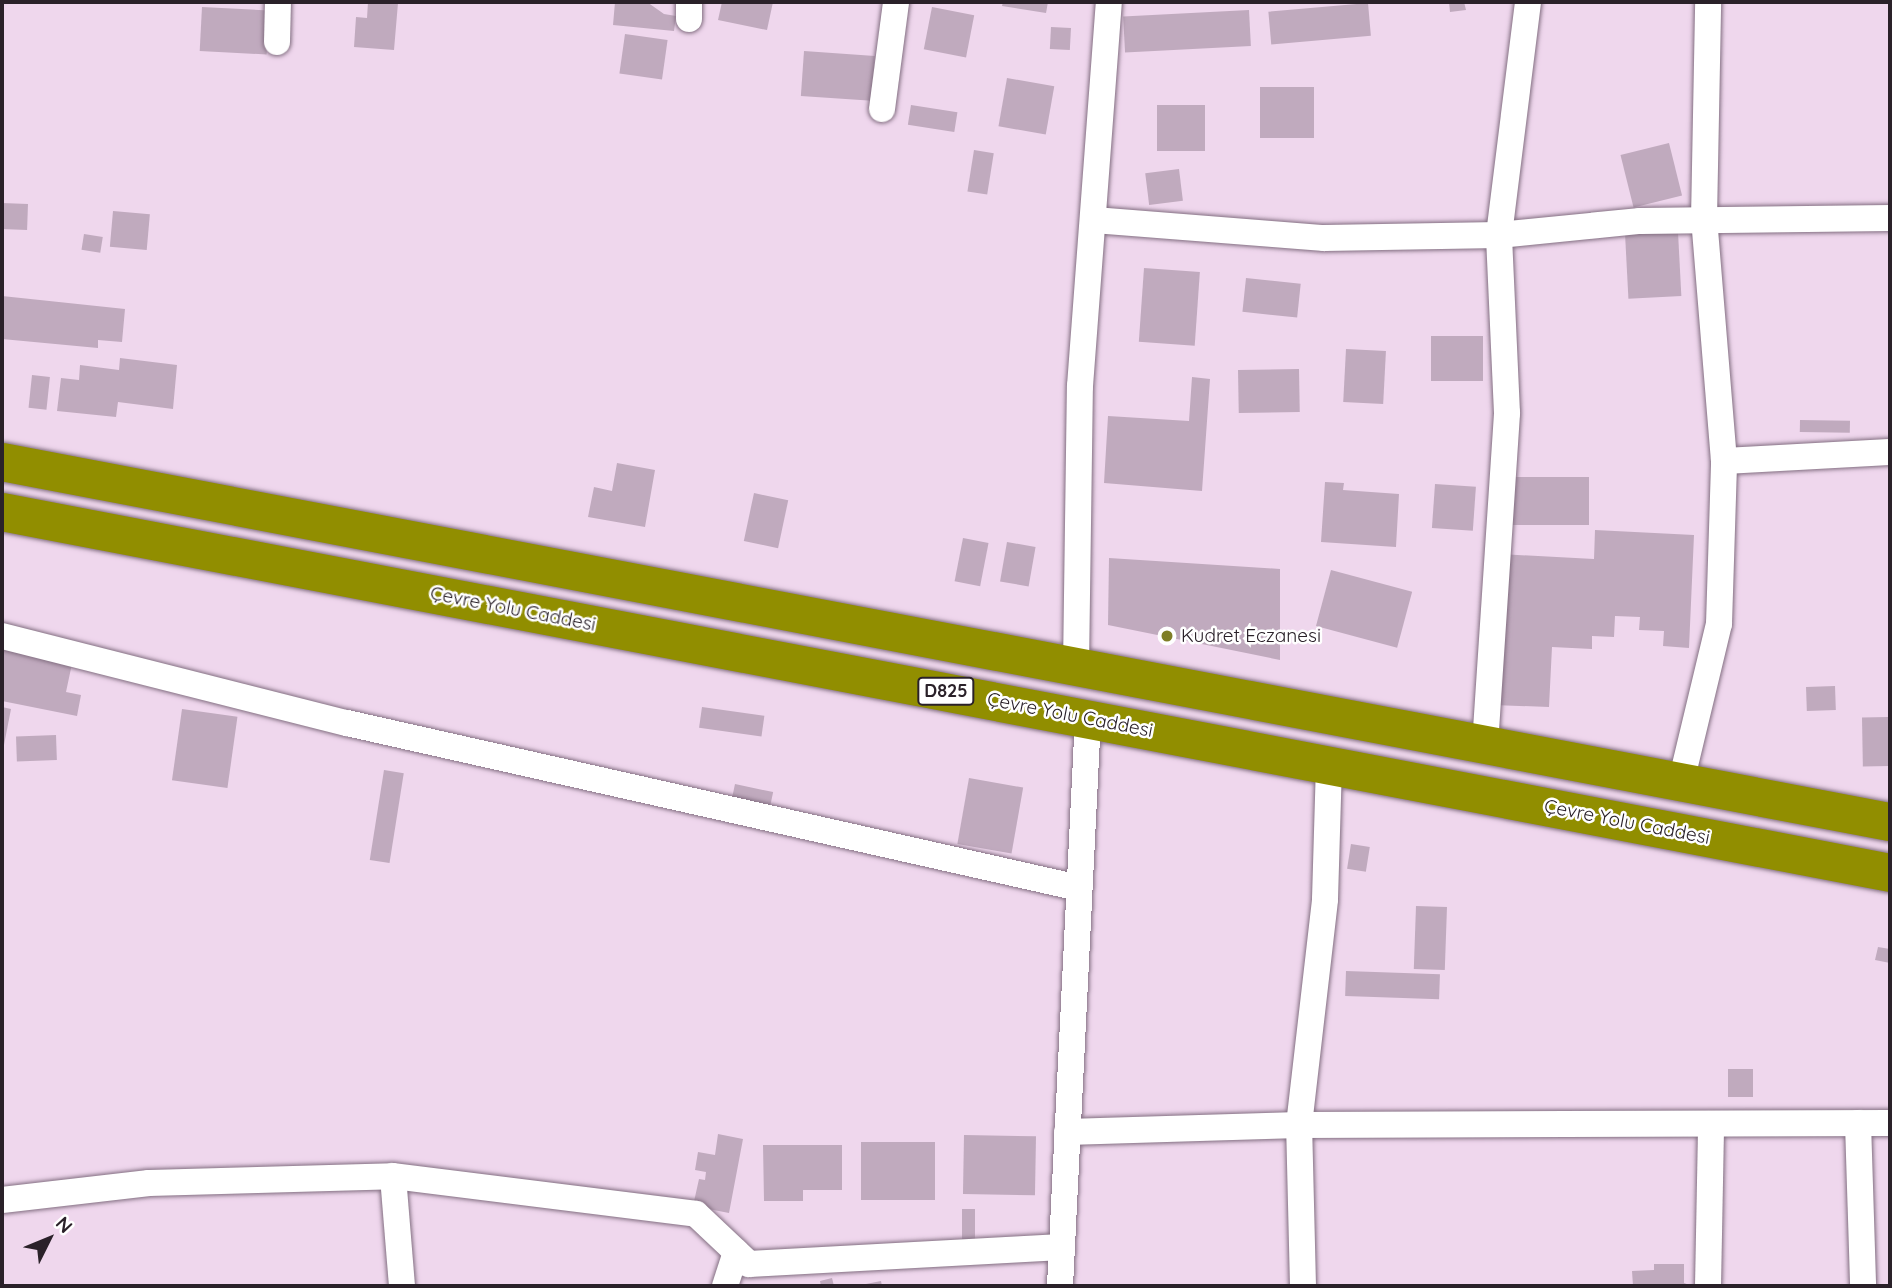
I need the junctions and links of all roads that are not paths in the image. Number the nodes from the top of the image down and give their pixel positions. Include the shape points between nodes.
1 (278, 2) edge
2 (896, 2) edge
3 (1109, 2) edge
4 (1528, 2) edge
5 (1708, 2) edge
6 (277, 42) dead end
7 (882, 109) dead end
8 (1890, 218) edge
9 (1704, 219) junction
10 (1094, 220) junction
11 (1499, 235) junction
12 (1890, 452) edge
13 (1724, 461) junction
14 (2, 463) edge
15 (2, 512) edge
16 (2, 636) edge
17 (1076, 667) junction
18 (1088, 718) junction
19 (1485, 745) junction
20 (1329, 765) junction
21 (1681, 782) junction
22 (1890, 822) edge
23 (1890, 873) edge
24 (1079, 888) junction
25 (1858, 1123) junction
26 (1890, 1123) edge
27 (1711, 1124) junction
28 (1299, 1125) junction
29 (1067, 1132) junction
30 (393, 1176) junction
31 (2, 1200) edge
32 (1062, 1247) junction
33 (736, 1252) junction
34 (402, 1286) edge
35 (725, 1286) edge
36 (1060, 1286) edge
37 (1303, 1286) edge
38 (1708, 1286) edge
39 (1863, 1286) edge

1 - 6 street
2 - 7 street
3 - 10 street
4 - 11 street
5 - 9 street
8 - 9 street
9 - 11 street
9 - 13 street
10 - 11 street via 1324,238
10 - 17 street via 1080,386
11 - 19 street via 1507,413
12 - 13 street
13 - 21 street via 1719,624
14 - 17 highway, D825
15 - 18 highway, Çevre Yolu Caddesi / D825
16 - 24 street via 346,723
17 - 19 highway, D825
18 - 20 highway, Çevre Yolu Caddesi / D825
18 - 24 street
19 - 21 highway, D825
20 - 23 highway, Çevre Yolu Caddesi / D825
20 - 28 street via 1325,899
21 - 22 highway, D825
24 - 29 street
25 - 26 street
25 - 27 street
25 - 39 street
27 - 28 street
27 - 38 street
28 - 29 street
28 - 37 street
29 - 32 street
30 - 31 street via 149,1183
30 - 33 street via 696,1214
30 - 34 street
32 - 33 street via 749,1264
32 - 36 street
33 - 35 street

